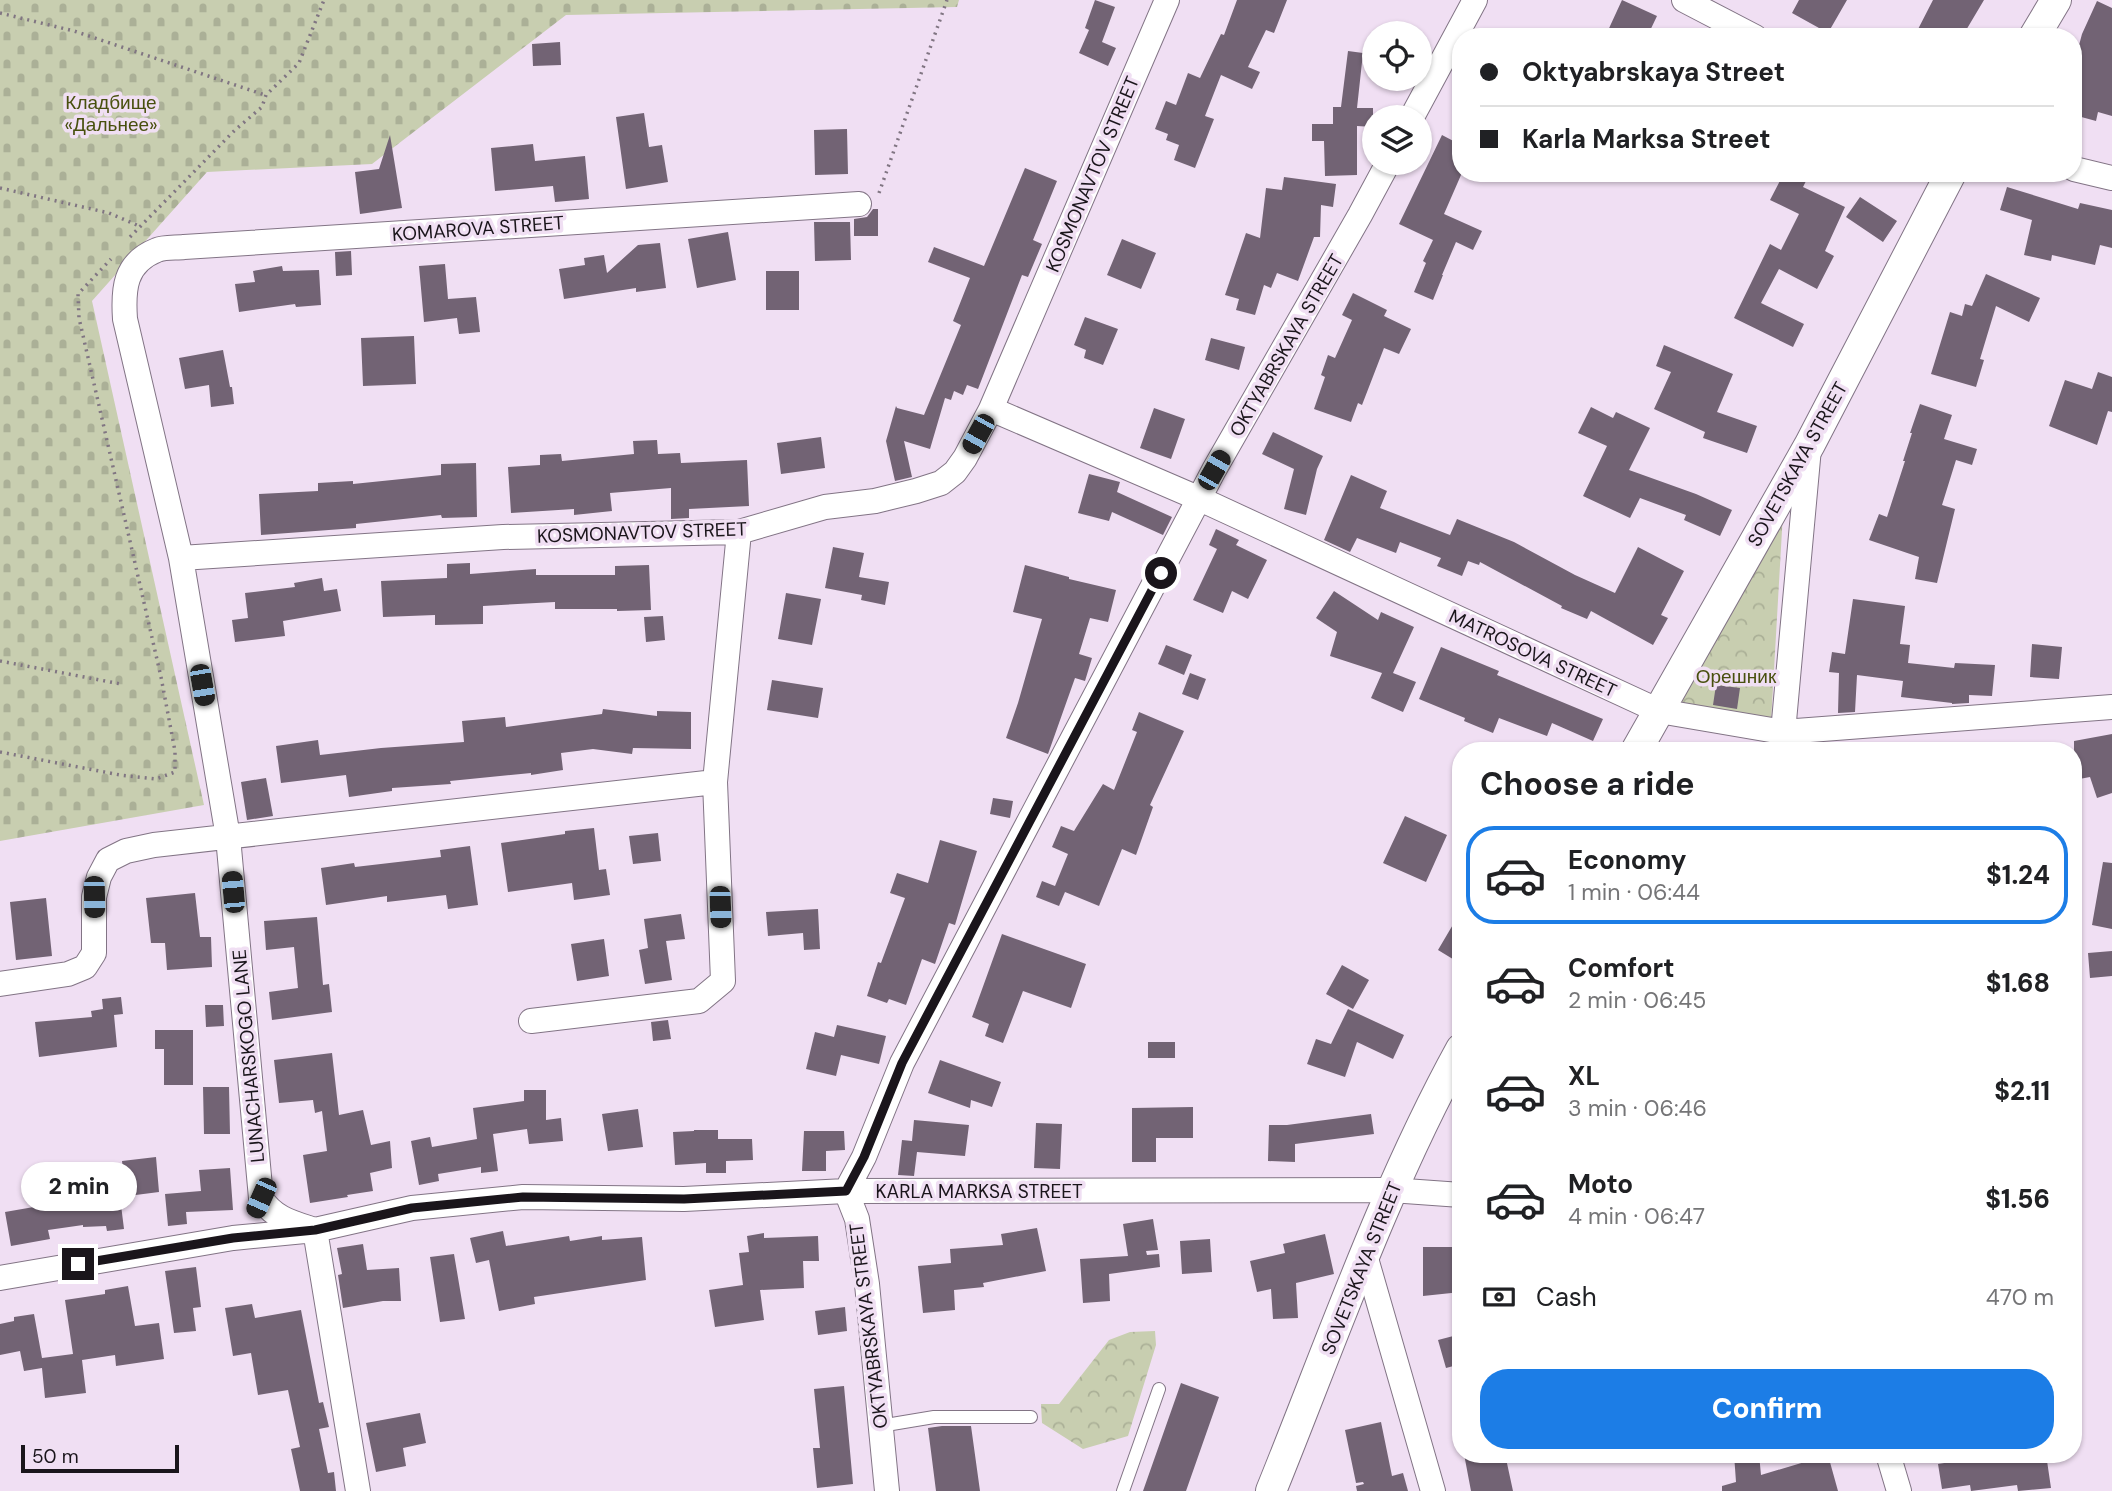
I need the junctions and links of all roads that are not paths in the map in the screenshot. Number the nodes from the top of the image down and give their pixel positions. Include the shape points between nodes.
1 (1167, 0) edge
2 (1475, 0) edge
3 (1684, 0) edge
4 (2056, 0) edge
5 (1460, 28) edge
6 (1738, 28) edge
7 (2039, 28) edge
8 (1452, 43) edge
9 (1418, 105) edge
10 (2082, 171) edge
11 (1382, 175) edge
12 (2112, 178) edge
13 (1946, 182) edge
14 (859, 204) road end
15 (123, 296) joint
16 (992, 410) junction
17 (1810, 444) junction
18 (1200, 499) junction
19 (739, 533) junction
20 (181, 558) junction
21 (2112, 708) edge
22 (1659, 711) junction
23 (1783, 741) edge
24 (1641, 742) edge
25 (715, 782) junction
26 (228, 837) junction
27 (0, 984) edge
28 (531, 1021) dead end
29 (1452, 1066) edge
30 (1391, 1190) junction
31 (846, 1191) junction
32 (1452, 1194) edge
33 (261, 1198) junction
34 (315, 1230) junction
35 (233, 1238) junction
36 (1366, 1255) junction
37 (0, 1278) edge
38 (1159, 1389) dead end
39 (1031, 1417) dead end
40 (880, 1426) junction
41 (1891, 1463) edge
42 (358, 1491) edge
43 (887, 1491) edge
44 (1123, 1491) edge
45 (1271, 1491) edge
46 (1433, 1491) edge
47 (1899, 1491) edge

1 - 16 street, KOSMONAVTOV STREET
2 - 5 street
3 - 6 street
4 - 7 street
8 - 9 street
10 - 12 street
11 - 18 street, OKTYABRSKAYA STREET
13 - 17 street, SOVETSKAYA STREET
14 - 15 street, KOMAROVA STREET via 158,250 138,261 126,279
15 - 20 street, LUNACHARSKOGO LANE
16 - 18 street, MATROSOVA STREET
16 - 19 street, KOSMONAVTOV STREET via 965,458 941,483 875,501 825,507
17 - 22 street, SOVETSKAYA STREET
17 - 23 street
18 - 22 street, MATROSOVA STREET
18 - 31 street, OKTYABRSKAYA STREET via 902,1063
19 - 20 street, KOSMONAVTOV STREET via 503,537
19 - 25 street
20 - 26 street, LUNACHARSKOGO LANE
21 - 23 street, MATROSOVA STREET
22 - 23 street, MATROSOVA STREET
22 - 24 street, SOVETSKAYA STREET
25 - 26 street
25 - 28 street via 723,981 699,1001
26 - 27 street via 154,845 108,860 94,897 94,953 85,967 68,974
26 - 33 street, LUNACHARSKOGO LANE
29 - 30 street, SOVETSKAYA STREET
30 - 31 street, KARLA MARKSA STREET
30 - 32 street, KARLA MARKSA STREET
30 - 36 street, SOVETSKAYA STREET
31 - 34 street, KARLA MARKSA STREET via 684,1199 523,1197 412,1208
31 - 40 street, OKTYABRSKAYA STREET via 857,1219 867,1284
33 - 34 street via 282,1219
33 - 35 street via 250,1224
34 - 35 street, KARLA MARKSA STREET
34 - 42 street
35 - 37 street, KARLA MARKSA STREET
36 - 45 street, SOVETSKAYA STREET
36 - 46 street
38 - 44 lane
39 - 40 lane via 934,1417
40 - 43 street, OKTYABRSKAYA STREET
41 - 47 street

